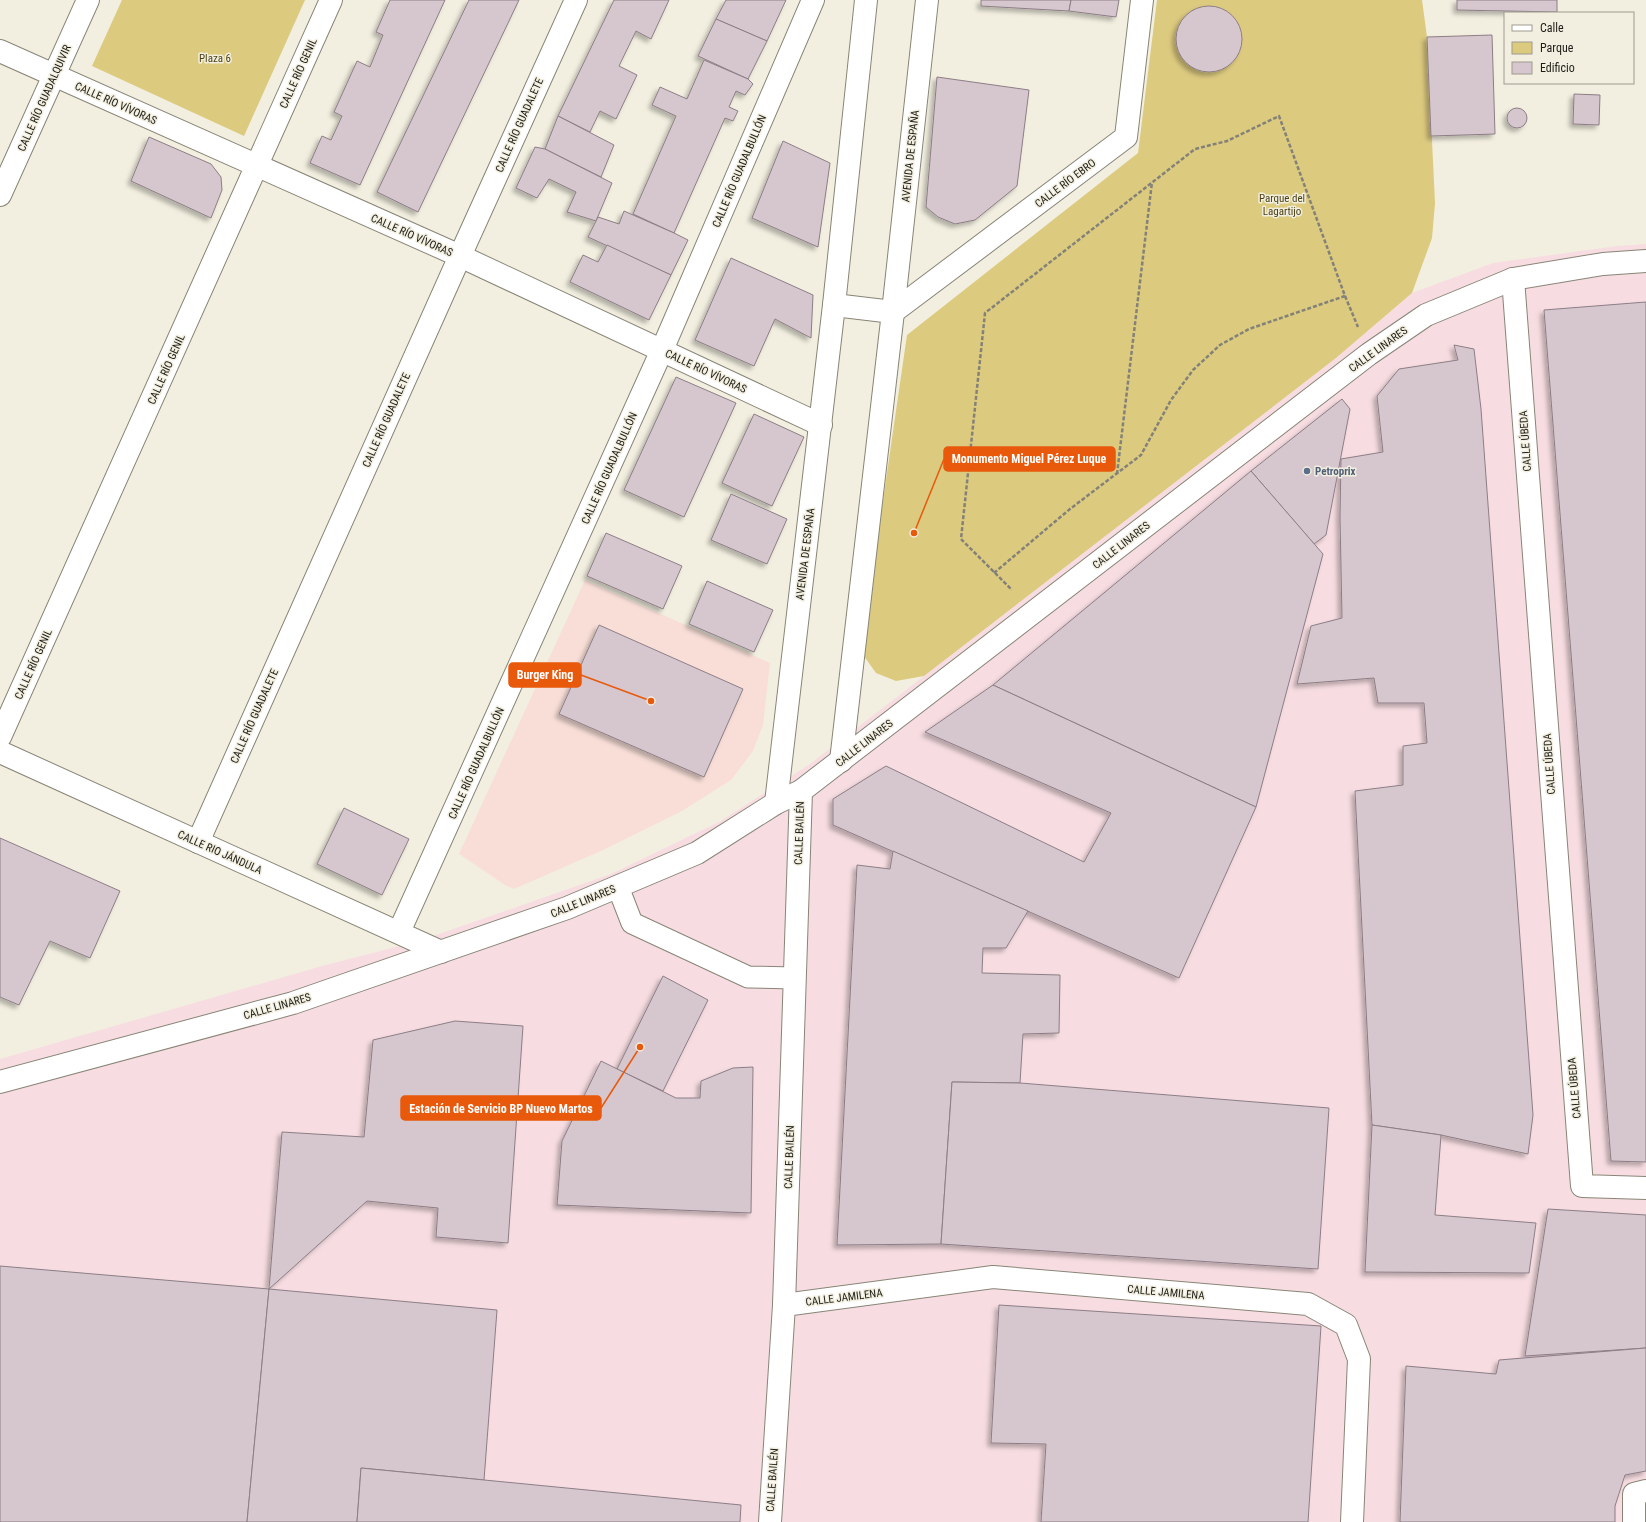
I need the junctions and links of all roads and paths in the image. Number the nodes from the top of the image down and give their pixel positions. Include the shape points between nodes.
1 (88, 0) edge
2 (331, 0) edge
3 (576, 0) edge
4 (813, 0) edge
5 (866, 0) edge
6 (927, 0) edge
7 (1142, 0) edge
8 (0, 51) edge
9 (54, 76) junction
10 (257, 165) junction
11 (1152, 182) junction
12 (0, 195) edge
13 (460, 256) junction
14 (1646, 261) edge
15 (1513, 279) junction
16 (834, 305) junction
17 (893, 312) junction
18 (662, 350) junction
19 (821, 425) junction
20 (1117, 474) junction
21 (994, 572) junction
22 (1032, 613) junction
23 (0, 737) edge
24 (0, 752) edge
25 (841, 761) junction
26 (801, 791) junction
27 (776, 803) junction
28 (198, 842) junction
29 (618, 887) junction
30 (399, 932) junction
31 (441, 952) junction
32 (794, 978) junction
33 (0, 1082) edge
34 (1646, 1188) edge
35 (784, 1304) junction
36 (1640, 1492) edge
37 (770, 1522) edge
38 (1352, 1522) edge
39 (1634, 1522) edge

1 - 9 street, CALLE RÍO GUADALQUIVIR
2 - 10 street, CALLE RÍO GENIL
3 - 13 street, CALLE RÍO GUADALETE
4 - 18 street, CALLE RÍO GUADALBULLÓN
5 - 16 street, AVENIDA DE ESPAÑA
6 - 17 street, AVENIDA DE ESPAÑA
7 - 17 street, CALLE RÍO EBRO via 1126,137
8 - 9 street, CALLE RÍO VÍVORAS
9 - 10 street, CALLE RÍO VÍVORAS
9 - 12 street, CALLE RÍO GUADALQUIVIR
10 - 13 street, CALLE RÍO VÍVORAS
10 - 23 street, CALLE RÍO GENIL
11 - 20 path
11 - 20 path via 1195,149 1227,141 1279,116 1345,296 1249,329 1220,345 1193,370 1171,400 1141,456
11 - 21 path via 985,313 961,539
13 - 18 street, CALLE RÍO VÍVORAS
13 - 28 street, CALLE RÍO GUADALETE
14 - 15 street, CALLE LINARES via 1603,264
15 - 22 street, CALLE LINARES via 1426,315 1368,354
15 - 34 street, CALLE ÚBEDA via 1582,1186
16 - 17 street
16 - 19 street, AVENIDA DE ESPAÑA
17 - 25 street, AVENIDA DE ESPAÑA
18 - 19 street, CALLE RÍO VÍVORAS
18 - 30 street, CALLE RÍO GUADALBULLÓN
19 - 27 street, AVENIDA DE ESPAÑA
20 - 21 path
21 - 22 path
22 - 25 street, CALLE LINARES
24 - 28 street, CALLE RIO JÁNDULA
25 - 26 street, CALLE LINARES
26 - 27 street, CALLE LINARES
26 - 32 street, CALLE BAILÉN
27 - 29 street, CALLE LINARES via 697,853
28 - 30 street, CALLE RIO JÁNDULA
29 - 31 street, CALLE LINARES via 567,908
29 - 32 lane via 632,923 748,976
30 - 31 street, CALLE RIO JÁNDULA
31 - 33 street, CALLE LINARES via 292,1003
32 - 35 street, CALLE BAILÉN
35 - 37 street, CALLE BAILÉN
35 - 38 street, CALLE JAMILENA via 993,1277 1308,1304 1346,1325 1359,1359
36 - 39 street

